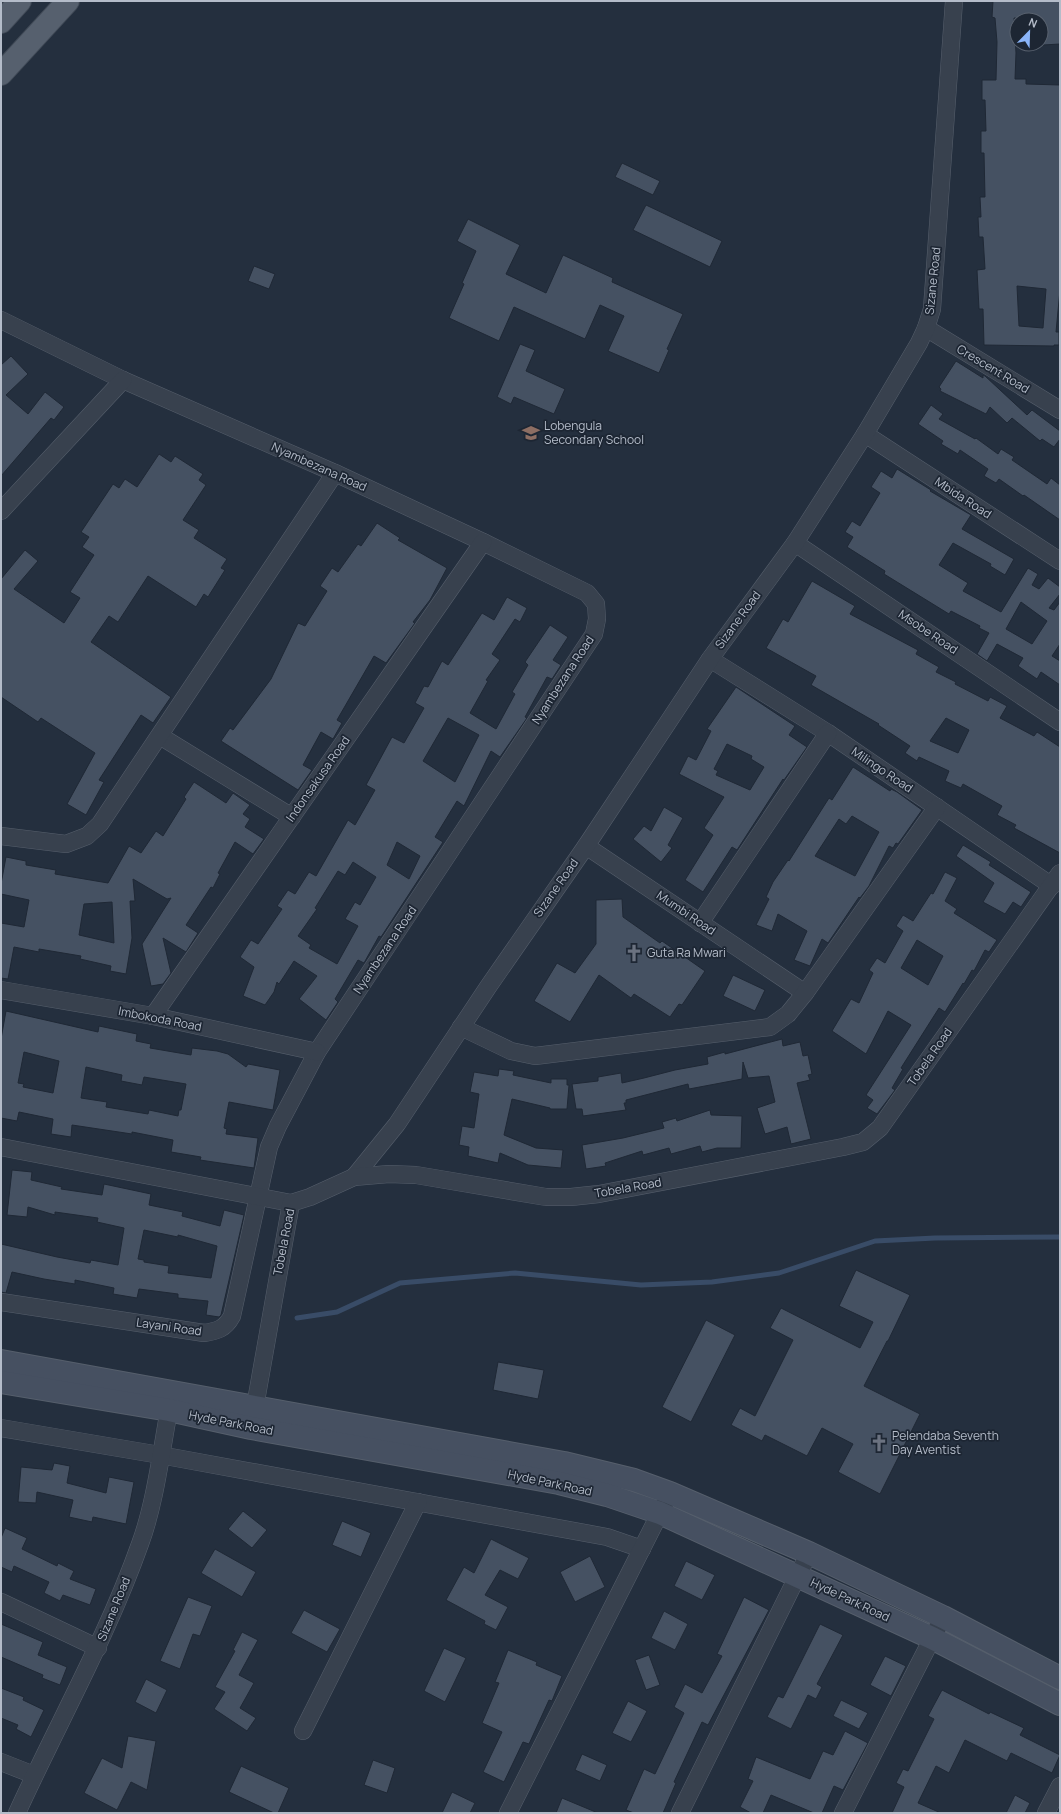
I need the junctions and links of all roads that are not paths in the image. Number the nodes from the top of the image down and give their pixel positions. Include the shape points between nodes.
1 (20, 1) edge
2 (68, 1) edge
3 (954, 1) edge
4 (1, 22) edge
5 (1, 74) edge
6 (1, 320) edge
7 (926, 328) junction
8 (123, 380) junction
9 (1060, 410) edge
10 (865, 434) junction
11 (335, 473) junction
12 (1, 511) edge
13 (483, 542) junction
14 (795, 543) junction
15 (1060, 561) edge
16 (710, 659) junction
17 (1060, 722) edge
18 (828, 733) junction
19 (160, 736) junction
20 (937, 807) junction
21 (292, 817) junction
22 (1, 836) edge
23 (586, 846) junction
24 (1056, 879) edge
25 (700, 923) junction
26 (1, 990) edge
27 (806, 993) junction
28 (153, 1016) junction
29 (461, 1026) junction
30 (317, 1052) junction
31 (1, 1147) edge
32 (354, 1177) junction
33 (257, 1195) junction
34 (291, 1203) junction
35 (1, 1302) edge
36 (1, 1361) edge
37 (1, 1382) edge
38 (170, 1401) junction
39 (255, 1406) junction
40 (1, 1428) edge
41 (251, 1428) junction
42 (160, 1455) junction
43 (670, 1493) junction
44 (418, 1502) junction
45 (660, 1513) junction
46 (642, 1549) junction
47 (809, 1553) junction
48 (798, 1575) junction
49 (1, 1602) edge
50 (943, 1617) junction
51 (932, 1638) junction
52 (98, 1648) junction
53 (1060, 1678) edge
54 (1060, 1704) edge
55 (303, 1731) dead end
56 (1, 1762) edge
57 (34, 1775) junction
58 (1060, 1786) edge
59 (17, 1813) edge
60 (508, 1813) edge
61 (680, 1813) edge
62 (843, 1813) edge
63 (1046, 1813) edge

1 - 4 main road
2 - 5 main road
3 - 7 street, Sizane Road via 932,309
6 - 8 street, Nyambezana Road
7 - 9 street, Crescent Road
7 - 10 street, Sizane Road
8 - 11 street, Nyambezana Road
8 - 12 street
10 - 14 street, Sizane Road
10 - 15 street, Mbida Road
11 - 13 street, Nyambezana Road
11 - 19 street
13 - 21 street, Indonsakusa Road
13 - 30 street, Nyambezana Road via 587,594 596,604 594,634
14 - 16 street, Sizane Road
14 - 17 street, Msobe Road
16 - 18 street, Milingo Road
16 - 23 street, Sizane Road
18 - 20 street, Milingo Road
18 - 25 street
19 - 21 street
19 - 22 street via 100,824 88,836 66,844
20 - 24 street, Milingo Road
20 - 27 street
21 - 28 street, Indonsakusa Road
23 - 25 street, Mumbi Road
23 - 29 street, Sizane Road
24 - 32 street, Tobela Road via 880,1128 863,1142 599,1194 571,1197 546,1197 416,1175
25 - 27 street, Mumbi Road
26 - 28 street, Imbokoda Road
27 - 29 street via 788,1014 770,1027 535,1056 511,1051
28 - 30 street, Imbokoda Road
29 - 32 street, Sizane Road via 397,1124
30 - 33 street, Nyambezana Road via 269,1147
31 - 33 street
32 - 34 street, Tobela Road
33 - 34 street
33 - 35 street, Layani Road via 232,1316 228,1324 222,1328 204,1333
34 - 39 street, Tobela Road
36 - 38 street, Hyde Park Road
37 - 38 street, Hyde Park Road
38 - 39 street, Hyde Park Road
38 - 41 street, Hyde Park Road
38 - 42 street, Sizane Road
39 - 41 street, Tobela Road
39 - 43 street, Hyde Park Road via 564,1463 634,1480
40 - 42 street
41 - 45 street, Hyde Park Road via 559,1483 607,1495
42 - 44 street
42 - 52 street, Sizane Road via 141,1543
43 - 45 street
43 - 47 street, Hyde Park Road
44 - 46 street via 607,1537
44 - 55 street
45 - 46 street
45 - 48 street, Hyde Park Road
46 - 60 street
47 - 48 street
47 - 50 street, Hyde Park Road
48 - 51 street, Hyde Park Road
48 - 61 street
49 - 52 street
50 - 51 street
50 - 53 street, Hyde Park Road
51 - 54 street, Hyde Park Road
51 - 62 street
52 - 57 street, Sizane Road
56 - 57 street
57 - 59 street, Sizane Road
58 - 63 street

